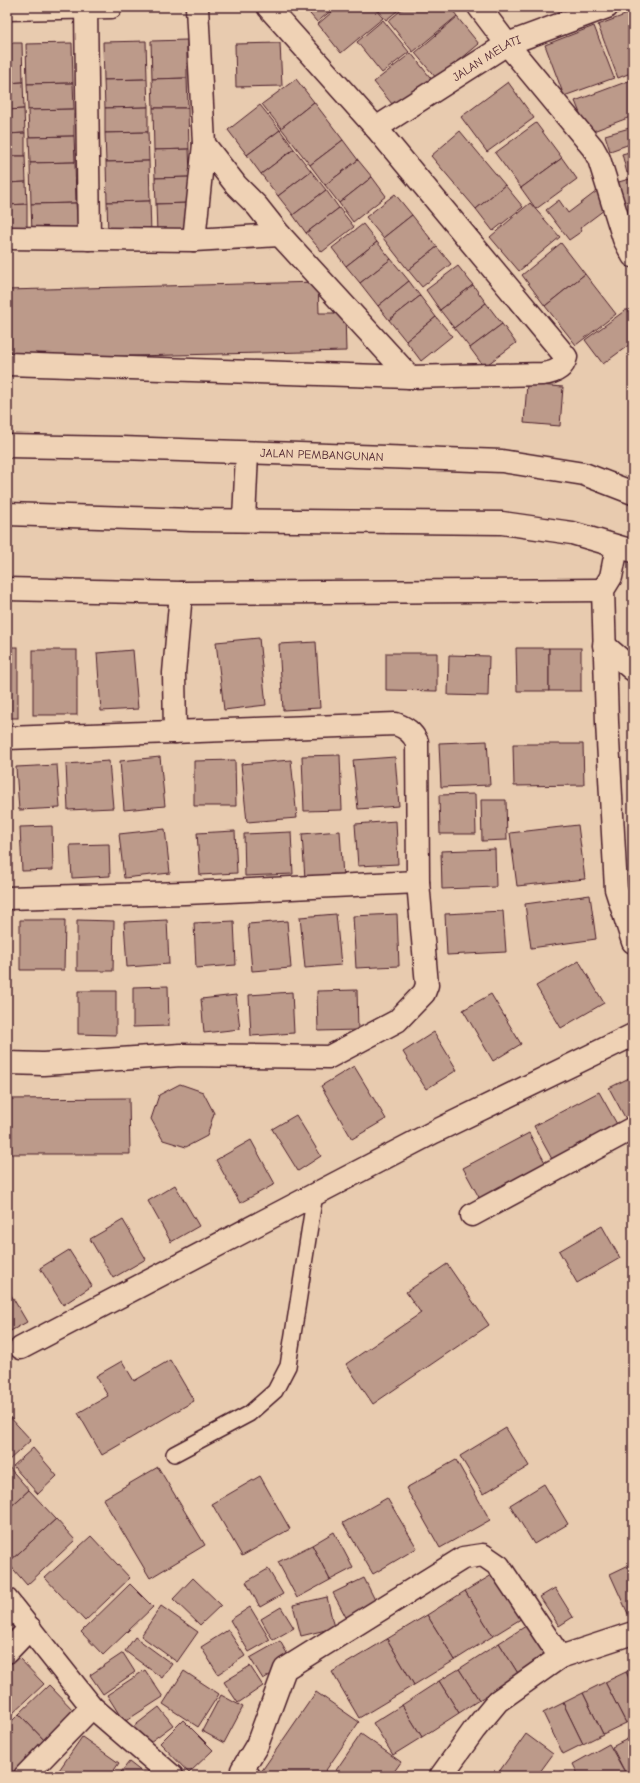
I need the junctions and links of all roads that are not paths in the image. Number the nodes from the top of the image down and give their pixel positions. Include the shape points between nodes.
1 (111, 7) edge
2 (197, 7) edge
3 (268, 7) edge
4 (479, 7) edge
5 (607, 7) edge
6 (86, 8) edge
7 (7, 9) edge
8 (507, 44) junction
9 (376, 128) junction
10 (204, 144) junction
11 (280, 235) junction
12 (7, 238) edge
13 (89, 239) junction
14 (194, 240) junction
15 (633, 256) edge
16 (7, 364) edge
17 (410, 377) junction
18 (7, 446) edge
19 (247, 453) junction
20 (633, 493) edge
21 (7, 514) edge
22 (244, 520) junction
23 (625, 549) edge
24 (7, 589) edge
25 (603, 590) junction
26 (181, 593) junction
27 (604, 645) junction
28 (633, 670) edge
29 (175, 732) junction
30 (7, 738) edge
31 (418, 882) junction
32 (7, 898) edge
33 (633, 942) edge
34 (633, 1035) edge
35 (7, 1063) edge
36 (633, 1128) edge
37 (315, 1194) junction
38 (472, 1214) dead end
39 (21, 1348) dead end
40 (174, 1454) dead end
41 (7, 1600) edge
42 (30, 1628) junction
43 (633, 1634) edge
44 (7, 1652) edge
45 (560, 1657) junction
46 (92, 1706) junction
47 (25, 1776) edge
48 (172, 1776) edge
49 (249, 1776) edge
50 (441, 1776) edge

1 - 6 main road
2 - 10 main road
3 - 9 main road
4 - 8 main road
5 - 8 main road, JALAN MELATI
6 - 7 main road
6 - 13 main road
8 - 9 main road, JALAN MELATI
8 - 15 main road via 596,152 624,239
9 - 17 main road via 566,357 554,373
10 - 11 main road
10 - 14 main road
11 - 14 main road
11 - 17 main road
12 - 13 main road
13 - 14 main road
16 - 17 main road
18 - 19 main road, JALAN PEMBANGUNAN
19 - 20 main road, JALAN PEMBANGUNAN via 502,461 584,474
19 - 22 main road
21 - 22 main road
22 - 23 main road via 502,523 572,533
23 - 25 main road
24 - 26 main road
25 - 26 main road
25 - 27 main road
26 - 29 main road via 174,673
27 - 28 main road
27 - 33 main road via 616,889
29 - 30 main road
29 - 31 main road via 396,724 406,728 417,742
31 - 32 main road
31 - 35 main road via 427,985 424,993 397,1021 329,1057 181,1055 43,1064
34 - 37 main road via 434,1132
36 - 38 main road
37 - 39 main road
37 - 40 lane via 288,1366 275,1391 249,1414
41 - 42 main road
42 - 44 main road
42 - 46 main road
43 - 45 main road
45 - 49 main road via 499,1566 482,1555 463,1558 285,1669 256,1745 242,1770
45 - 50 main road via 498,1701
46 - 47 main road
46 - 48 main road

